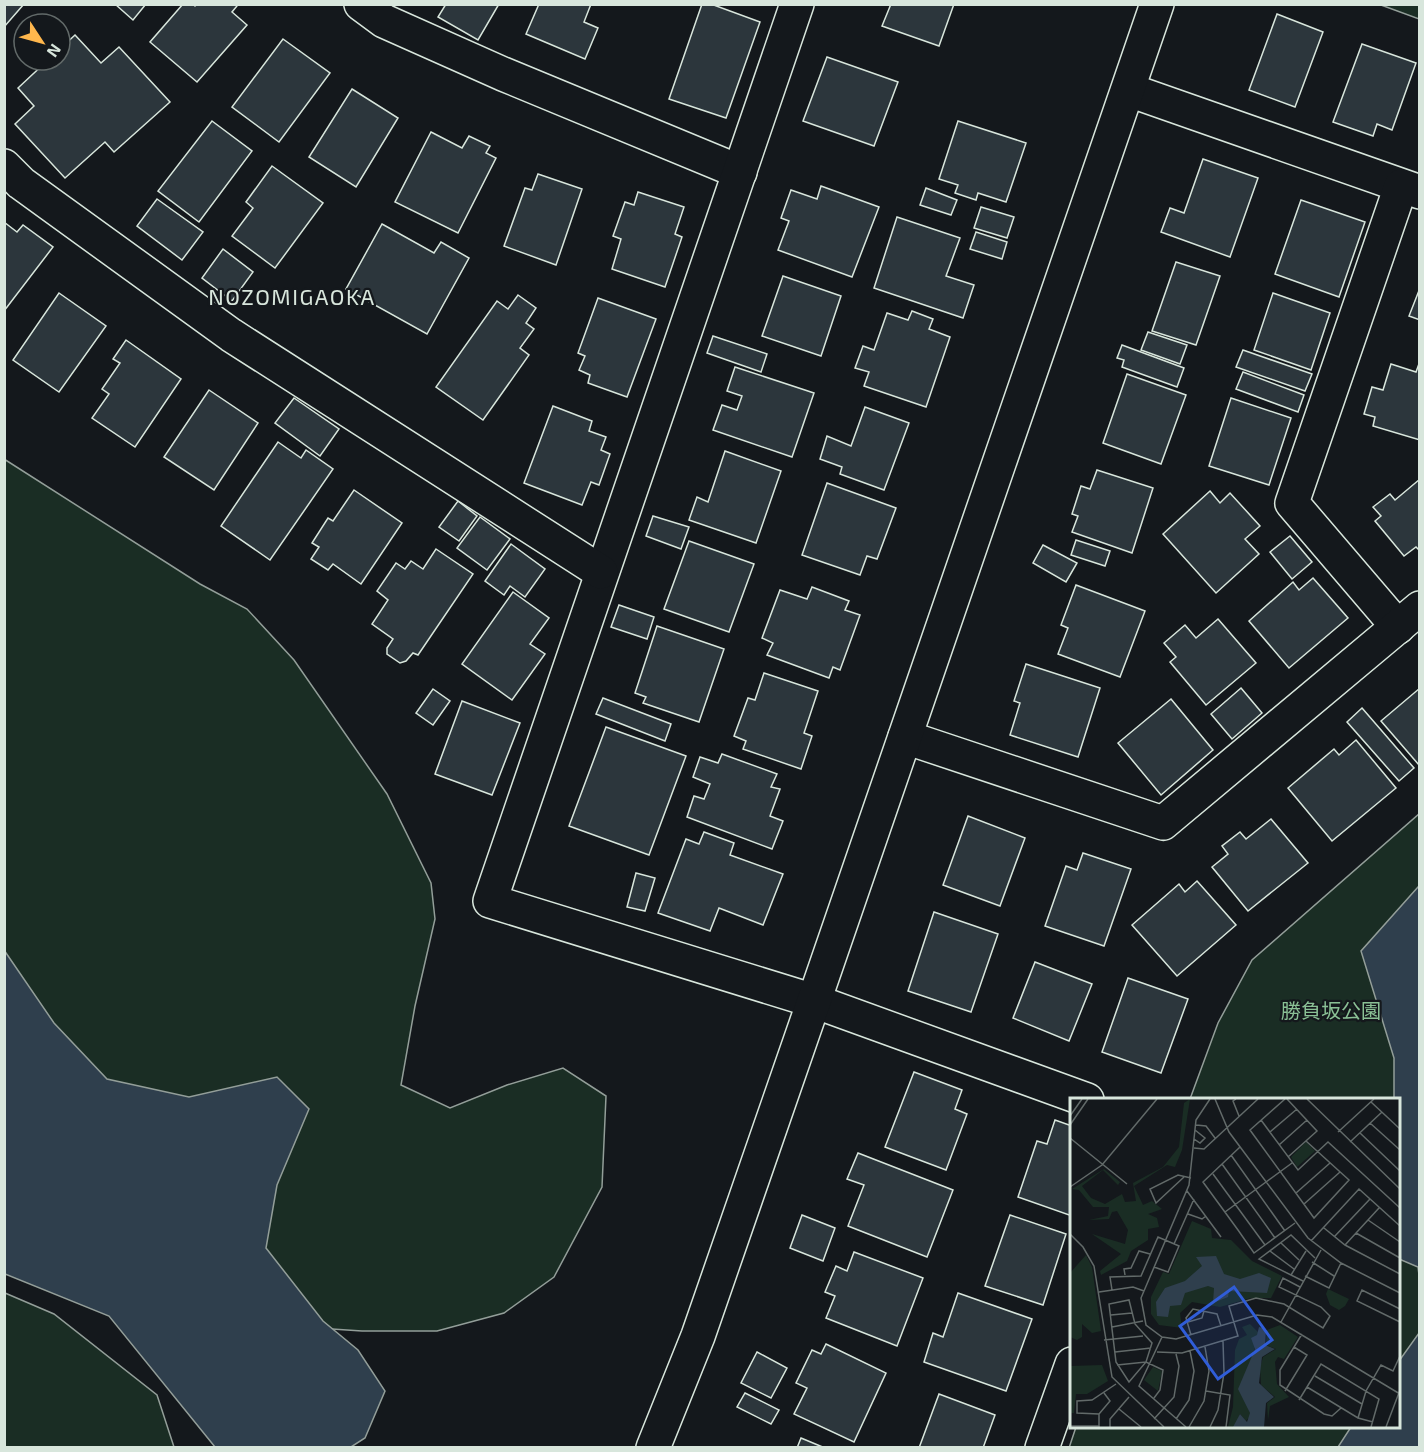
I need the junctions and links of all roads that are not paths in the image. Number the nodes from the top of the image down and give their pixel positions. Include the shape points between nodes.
1 (361, 4) edge
2 (797, 4) edge
3 (1157, 4) edge
4 (1129, 90) junction
5 (4, 166) edge
6 (740, 172) junction
7 (1410, 189) edge
8 (601, 572) junction
9 (1409, 617) edge
10 (905, 737) junction
11 (814, 1001) junction
12 (1081, 1098) edge
13 (1070, 1367) edge
14 (653, 1448) edge
15 (1042, 1448) edge

1 - 6 street via 384,21 503,74
2 - 6 street
3 - 4 street
4 - 7 street
4 - 10 street
5 - 8 street via 21,183 231,335
6 - 8 street
7 - 9 street via 1292,503
8 - 11 street via 490,901
9 - 10 street via 1163,823
10 - 11 street
11 - 12 street
11 - 14 street via 698,1336
13 - 15 street

